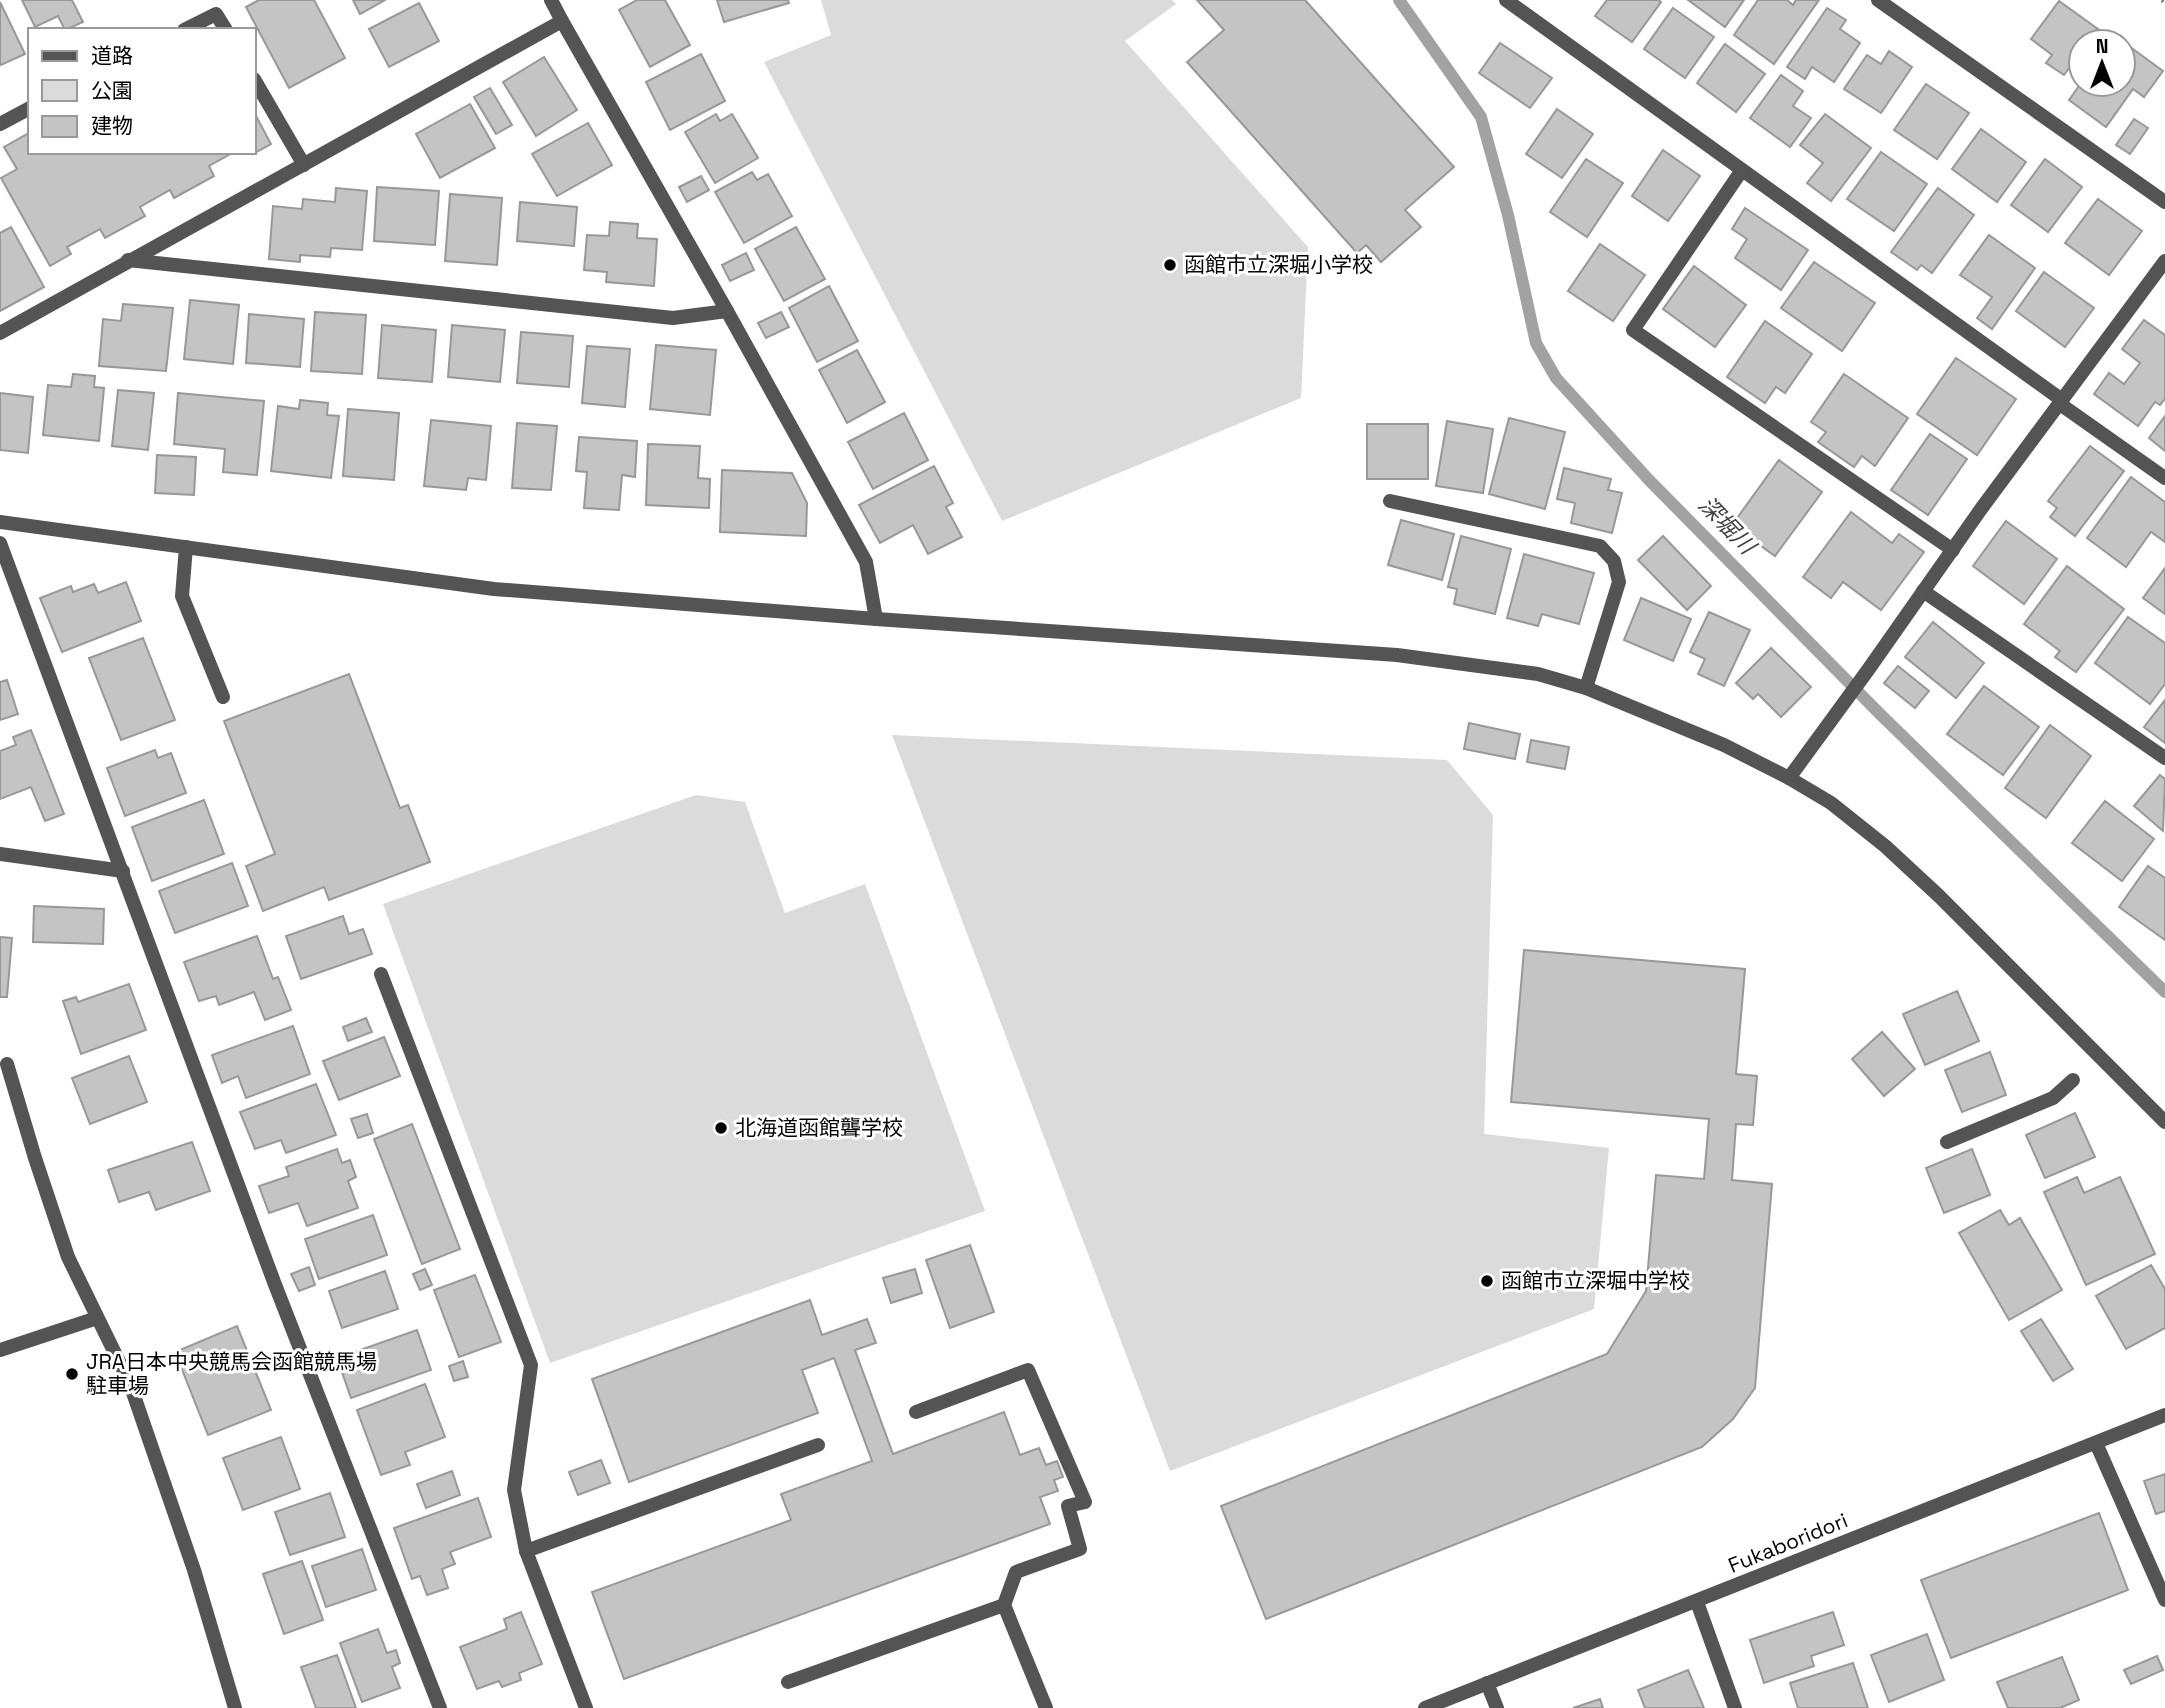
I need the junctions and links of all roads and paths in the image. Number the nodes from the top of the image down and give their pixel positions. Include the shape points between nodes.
1 (551, 0) edge
2 (1506, 0) edge
3 (1878, 0) edge
4 (562, 21) junction
5 (188, 28) edge
6 (225, 28) edge
7 (256, 82) edge
8 (28, 109) edge
9 (0, 124) edge
10 (304, 165) junction
11 (1742, 170) junction
12 (2165, 202) edge
13 (128, 260) junction
14 (2165, 261) edge
15 (727, 311) junction
16 (0, 333) edge
17 (2061, 402) junction
18 (2165, 478) edge
19 (1390, 501) dead end
20 (0, 522) edge
21 (0, 543) edge
22 (186, 547) junction
23 (1953, 550) junction
24 (1923, 591) junction
25 (876, 619) junction
26 (1586, 688) junction
27 (223, 697) dead end
28 (2165, 758) edge
29 (1789, 778) junction
30 (0, 854) edge
31 (123, 871) junction
32 (381, 974) dead end
33 (8, 1064) dead end
34 (2073, 1080) dead end
35 (2165, 1122) edge
36 (1947, 1142) dead end
37 (97, 1318) junction
38 (0, 1350) edge
39 (916, 1412) dead end
40 (2165, 1415) edge
41 (2096, 1443) junction
42 (818, 1445) dead end
43 (526, 1551) junction
44 (2165, 1600) edge
45 (1697, 1602) junction
46 (1004, 1605) junction
47 (788, 1682) dead end
48 (1487, 1683) junction
49 (235, 1708) edge
50 (440, 1708) edge
51 (586, 1708) edge
52 (1045, 1708) edge
53 (1425, 1708) edge
54 (1497, 1708) edge
55 (1735, 1708) edge

1 - 4 street
2 - 11 street
3 - 12 street
4 - 10 street
4 - 15 street
5 - 6 street via 216,13
7 - 10 street
8 - 9 street
10 - 13 street
11 - 17 street
11 - 23 street via 1633,330
13 - 15 street via 673,318
13 - 16 street
14 - 17 street
15 - 25 street via 866,562
17 - 18 street
17 - 23 street
19 - 26 street via 1600,546 1614,561 1619,582
20 - 22 street
21 - 31 street
22 - 25 street via 494,589
22 - 27 street via 182,596
23 - 24 street
24 - 28 street
24 - 29 street
25 - 26 street via 1397,655 1538,674
26 - 29 street via 1724,745
29 - 35 street via 1831,803 1885,846
30 - 31 street
31 - 50 street via 274,1282
32 - 43 street via 531,1365 514,1490
33 - 37 street via 68,1257
34 - 36 street via 2053,1098
37 - 38 street
37 - 49 street via 130,1384 194,1570
39 - 46 street via 1028,1370 1085,1502 1068,1506 1080,1549 1016,1572
40 - 41 street, Fukaboridori
41 - 44 street
41 - 45 street, Fukaboridori
42 - 43 street
43 - 51 street
45 - 48 street, Fukaboridori
45 - 55 street
46 - 47 street
46 - 52 street
48 - 53 street, Fukaboridori
48 - 54 street

